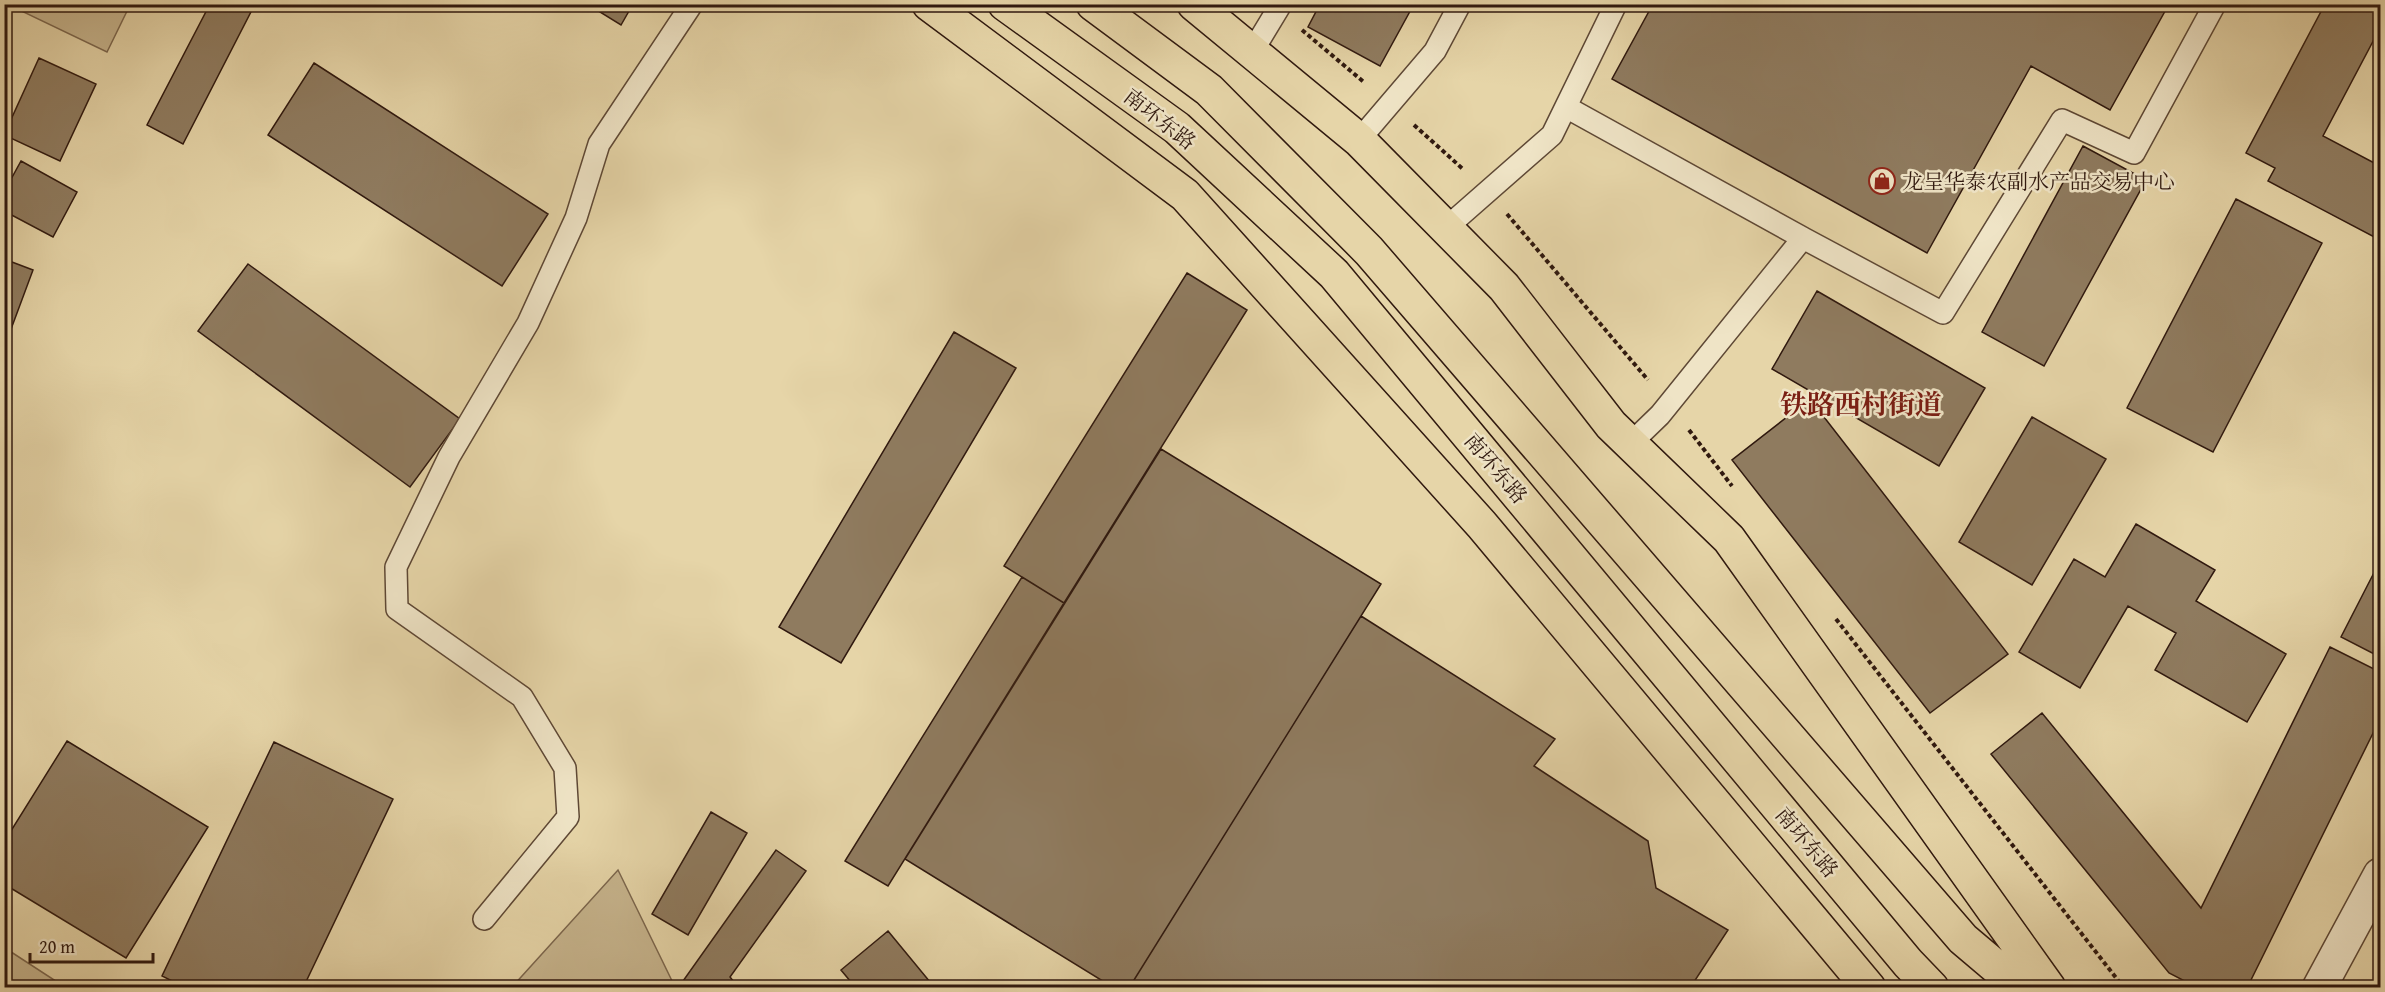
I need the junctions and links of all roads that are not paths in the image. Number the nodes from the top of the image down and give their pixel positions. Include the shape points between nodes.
1 (692, 4) edge
2 (929, 4) edge
3 (1005, 4) edge
4 (1093, 4) edge
5 (1194, 4) edge
6 (1460, 4) edge
7 (1616, 4) edge
8 (2215, 4) edge
9 (1279, 7) edge
10 (1252, 52) junction
11 (1566, 107) junction
12 (1359, 140) junction
13 (1446, 228) junction
14 (1803, 238) junction
15 (1630, 444) junction
16 (2380, 875) edge
17 (484, 918) dead end
18 (1869, 987) edge
19 (1932, 987) edge
20 (2021, 987) edge
21 (2049, 987) edge
22 (2319, 987) edge

1 - 17 lane via 599,144 576,218 528,323 449,457 396,567 397,609 522,697 566,768 568,817
2 - 18 highway via 1185,195 1482,525
3 - 19 highway, 南环东路 via 1177,128 1334,274
4 - 20 highway via 1209,90 1369,251 1963,939
5 - 10 highway
6 - 12 lane via 1435,51
7 - 11 lane
8 - 14 lane via 2134,153 2062,120 1943,313
9 - 10 lane
10 - 12 highway
11 - 13 lane via 1552,135
11 - 14 lane
12 - 13 highway
13 - 15 highway via 1504,287
14 - 15 lane via 1659,415
15 - 21 highway via 1729,539
16 - 22 street

